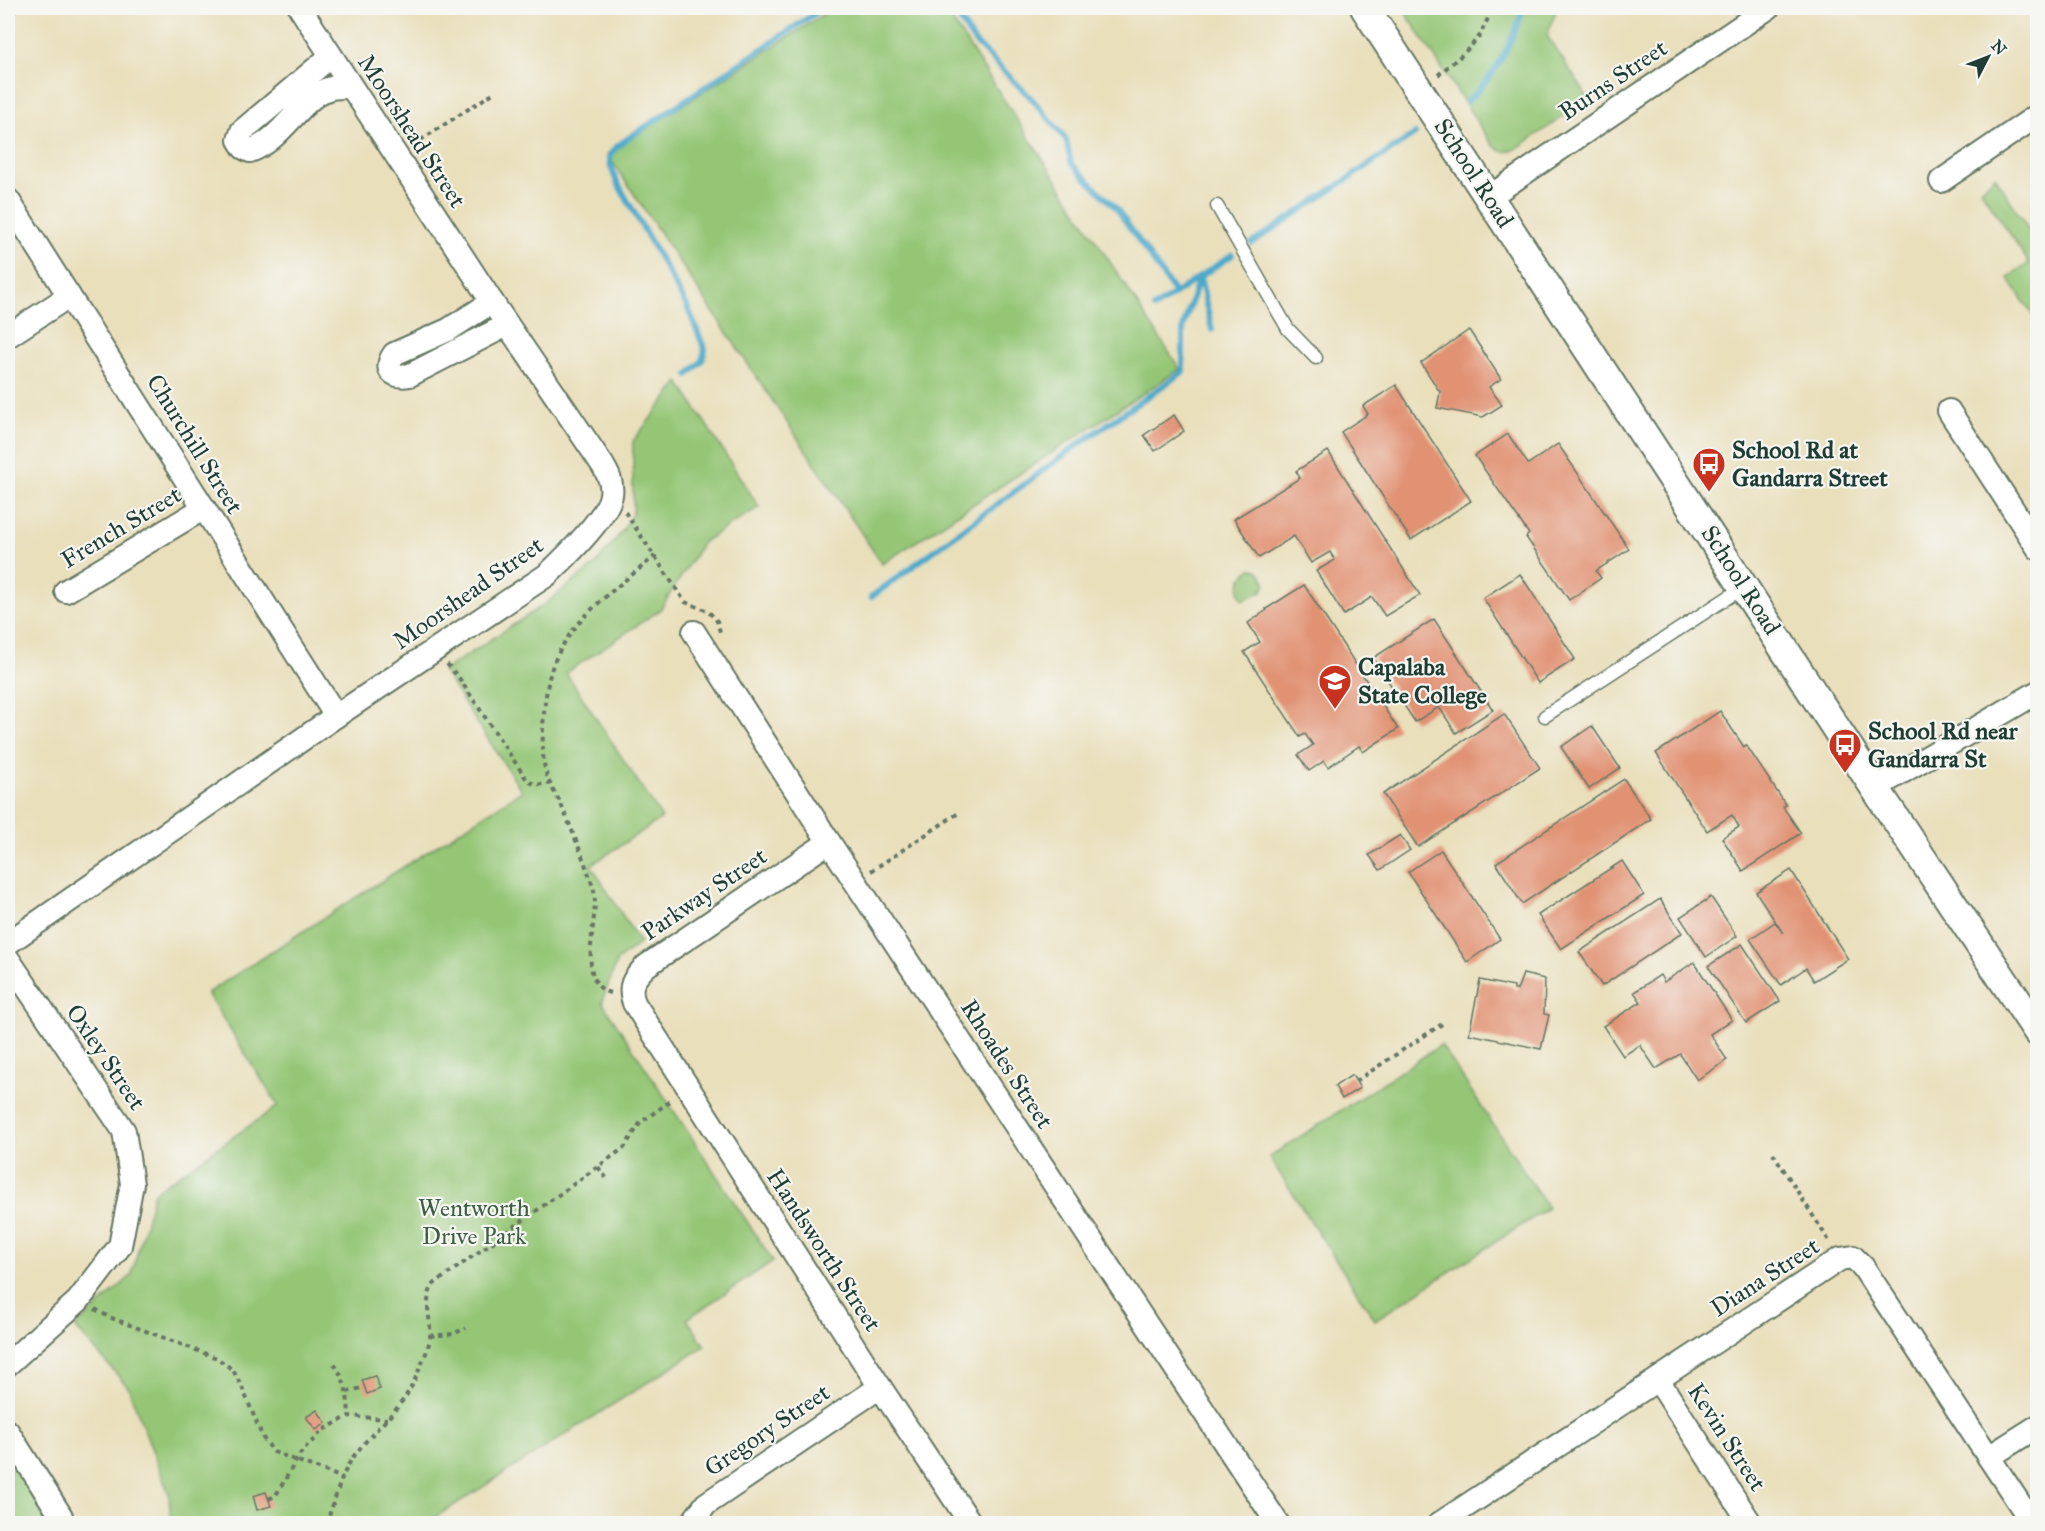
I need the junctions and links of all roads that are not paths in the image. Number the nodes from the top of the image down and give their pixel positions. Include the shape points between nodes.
1 (300, 8) edge
2 (1365, 8) edge
3 (1768, 8) edge
4 (331, 56) junction
5 (350, 87) junction
6 (2037, 115) edge
7 (1941, 181) dead end
8 (1489, 197) junction
9 (8, 200) edge
10 (1217, 206) dead end
11 (69, 296) junction
12 (492, 302) junction
13 (507, 326) junction
14 (8, 336) edge
15 (1316, 358) dead end
16 (1949, 411) dead end
17 (204, 508) junction
18 (2037, 548) edge
19 (1745, 586) junction
20 (66, 591) dead end
21 (694, 632) dead end
22 (2037, 692) edge
23 (336, 716) junction
24 (1545, 716) dead end
25 (1875, 788) junction
26 (829, 842) junction
27 (8, 943) edge
28 (8, 960) edge
29 (634, 1003) joint
30 (2037, 1032) edge
31 (8, 1364) edge
32 (1658, 1380) junction
33 (880, 1387) junction
34 (2037, 1426) edge
35 (8, 1431) edge
36 (1989, 1457) junction
37 (62, 1524) edge
38 (691, 1524) edge
39 (971, 1524) edge
40 (1278, 1524) edge
41 (1439, 1524) edge
42 (1751, 1524) edge
43 (2034, 1524) edge

1 - 4 street, Moorshead Street
2 - 8 street, School Road
3 - 8 street, Burns Street
4 - 5 street, Moorshead Street
4 - 5 street via 242,131 239,140 250,151 260,148 312,99 330,88
5 - 12 street, Moorshead Street
6 - 7 street
8 - 19 street, School Road
9 - 11 street, Churchill Street
10 - 15 lane via 1288,328
11 - 14 street
11 - 17 street, Churchill Street
12 - 13 street, Moorshead Street
12 - 13 street via 448,330 394,354 390,369 400,377 410,375
13 - 23 street, Moorshead Street via 602,464 612,493 603,513 548,575
16 - 18 street
17 - 20 street, French Street
17 - 23 street, Churchill Street
19 - 24 lane
19 - 25 street, School Road
21 - 26 street, Rhoades Street
22 - 25 street
23 - 27 street, Moorshead Street
25 - 30 street, School Road
26 - 29 street, Parkway Street via 646,966 632,984
26 - 40 street, Rhoades Street
28 - 31 street, Oxley Street via 124,1131 132,1184 120,1246 78,1301
29 - 33 street, Handsworth Street
32 - 36 street, Diana Street via 1840,1259 1853,1257
32 - 41 street, Diana Street
32 - 42 street, Kevin Street
33 - 38 street, Gregory Street via 706,1504
33 - 39 street, Handsworth Street
34 - 36 street
35 - 37 street via 61,1516
36 - 43 street, Diana Street

